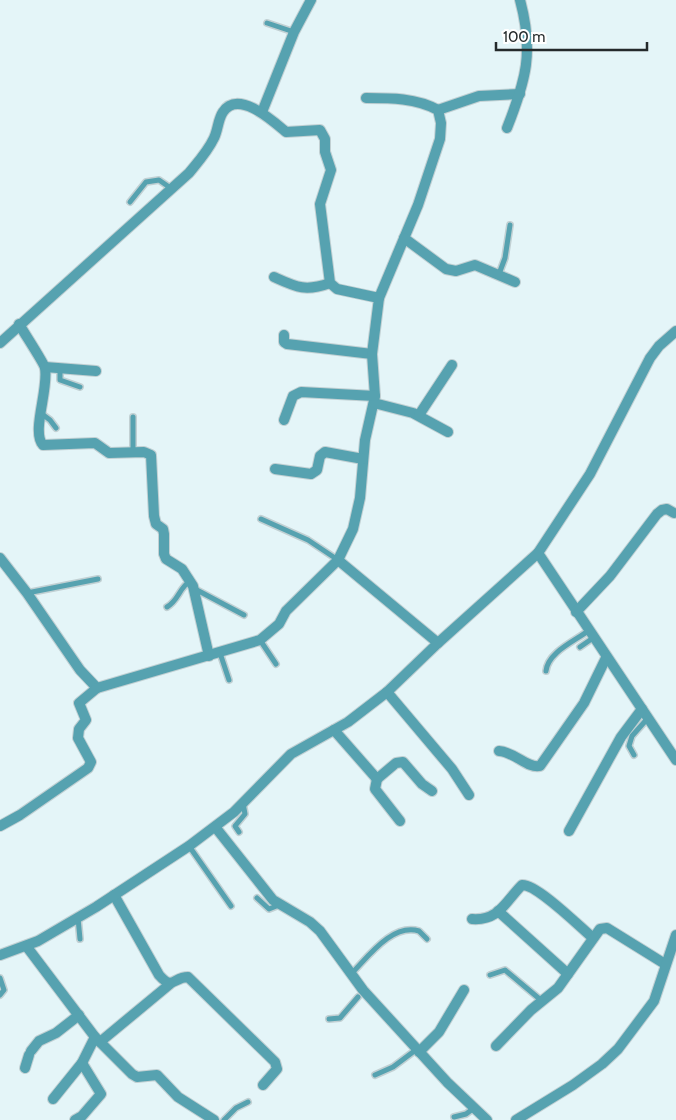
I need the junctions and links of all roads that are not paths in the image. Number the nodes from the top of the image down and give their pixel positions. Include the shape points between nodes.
1 (310, 0) edge
2 (520, 0) edge
3 (267, 23) dead end
4 (294, 32) junction
5 (520, 94) junction
6 (366, 98) dead end
7 (438, 110) junction
8 (262, 112) junction
9 (507, 128) dead end
10 (173, 189) junction
11 (130, 202) dead end
12 (510, 225) dead end
13 (404, 238) junction
14 (499, 274) junction
15 (274, 277) dead end
16 (516, 282) dead end
17 (330, 284) junction
18 (379, 298) junction
19 (19, 324) junction
20 (676, 331) edge
21 (284, 335) dead end
22 (0, 343) edge
23 (372, 354) junction
24 (452, 365) dead end
25 (45, 367) junction
26 (60, 368) junction
27 (96, 372) dead end
28 (80, 387) dead end
29 (374, 399) junction
30 (42, 414) junction
31 (419, 415) junction
32 (133, 417) dead end
33 (284, 420) dead end
34 (56, 428) dead end
35 (448, 432) dead end
36 (133, 452) junction
37 (363, 458) junction
38 (275, 468) dead end
39 (674, 513) dead end
40 (261, 518) dead end
41 (538, 553) junction
42 (0, 558) edge
43 (338, 560) junction
44 (98, 579) dead end
45 (192, 585) junction
46 (27, 593) junction
47 (167, 607) dead end
48 (576, 612) junction
49 (244, 615) dead end
50 (591, 634) junction
51 (260, 640) junction
52 (438, 643) junction
53 (580, 647) dead end
54 (220, 653) junction
55 (209, 656) junction
56 (606, 658) junction
57 (276, 664) dead end
58 (546, 670) dead end
59 (229, 680) dead end
60 (97, 688) junction
61 (387, 692) junction
62 (642, 708) junction
63 (648, 718) junction
64 (334, 730) junction
65 (498, 751) dead end
66 (634, 755) dead end
67 (676, 760) edge
68 (377, 779) junction
69 (432, 791) dead end
70 (469, 795) dead end
71 (243, 803) junction
72 (400, 821) dead end
73 (0, 826) edge
74 (216, 828) junction
75 (239, 832) dead end
76 (569, 832) dead end
77 (190, 846) junction
78 (114, 895) junction
79 (257, 898) dead end
80 (279, 905) junction
81 (231, 906) dead end
82 (498, 911) junction
83 (78, 918) junction
84 (472, 919) dead end
85 (676, 935) edge
86 (593, 938) junction
87 (80, 939) dead end
88 (427, 939) dead end
89 (27, 946) junction
90 (0, 954) edge
91 (665, 964) junction
92 (351, 974) junction
93 (568, 974) junction
94 (490, 975) dead end
95 (0, 978) edge
96 (170, 984) junction
97 (464, 990) dead end
98 (361, 993) junction
99 (0, 995) edge
100 (542, 1001) junction
101 (79, 1015) junction
102 (329, 1019) dead end
103 (97, 1039) junction
104 (496, 1046) dead end
105 (418, 1051) junction
106 (82, 1063) junction
107 (25, 1068) dead end
108 (374, 1075) dead end
109 (263, 1085) dead end
110 (53, 1099) dead end
111 (248, 1102) dead end
112 (474, 1108) junction
113 (454, 1117) dead end
114 (482, 1119) edge
115 (75, 1120) edge
116 (214, 1120) edge
117 (224, 1120) edge
118 (516, 1120) edge

1 - 4 street
2 - 5 street via 529,48
3 - 4 lane
4 - 8 street
5 - 7 street via 479,96
5 - 9 street
6 - 7 street via 403,99 425,103
7 - 13 street via 442,123 440,139
8 - 10 street via 244,105 229,106 222,113 205,153
8 - 17 street via 286,132 320,130 325,138 325,152 331,170 320,204
10 - 11 lane via 159,180 146,182
10 - 19 street
12 - 14 lane
13 - 14 street via 446,269 475,265
13 - 18 street
14 - 16 street
15 - 17 street via 302,288 314,289
17 - 18 street via 336,289
18 - 23 street
19 - 22 street
19 - 25 street
20 - 41 street via 650,358 590,474
21 - 23 street via 286,344
23 - 29 street
24 - 31 street
25 - 26 street
25 - 30 street
26 - 27 street
26 - 28 lane via 60,380
29 - 31 street
29 - 33 street via 301,392 293,396
29 - 37 street
30 - 34 lane
30 - 36 street via 37,431 45,446 95,443 108,453
31 - 35 street
32 - 36 lane
36 - 45 street via 151,455 154,516 164,534 164,554 169,562 182,568
37 - 38 street via 325,452 312,474
37 - 43 street via 360,498 353,529
39 - 48 street via 667,509 657,514 610,576
40 - 43 lane via 308,540
41 - 48 street
41 - 52 street
42 - 46 street
43 - 51 street
43 - 52 street
44 - 46 lane
45 - 47 lane via 183,585 175,602
45 - 49 lane
45 - 55 street
46 - 60 street via 80,670
48 - 50 street
50 - 53 lane
50 - 56 street
50 - 58 lane via 555,655 547,662
51 - 54 street
51 - 57 lane
52 - 61 street
54 - 55 street
54 - 59 lane
55 - 60 street
56 - 62 street
56 - 65 street via 584,703 540,766 530,766 516,755
60 - 73 street via 79,703 86,720 79,729 78,738 91,762 88,768
61 - 64 street
61 - 70 street via 452,769
62 - 63 street
62 - 76 street via 611,753
63 - 66 lane via 632,736 629,746
63 - 67 street
64 - 68 street
64 - 71 street via 291,754
68 - 69 street via 396,763 403,762
68 - 72 street via 375,789
71 - 74 street
71 - 75 lane via 245,814 235,826
74 - 77 street
74 - 80 street
77 - 78 street
77 - 81 lane
78 - 83 street
78 - 96 street via 158,975
79 - 80 lane via 269,909
80 - 92 street via 320,931
82 - 84 street via 483,920
82 - 86 street via 526,884
82 - 93 street
83 - 87 lane
83 - 89 street
85 - 91 street
86 - 91 street via 600,929 607,928
86 - 93 street
88 - 92 lane via 414,929 398,933 379,945
89 - 90 street
89 - 101 street
91 - 118 street via 654,1001 618,1049 573,1085
92 - 98 street
93 - 100 street via 558,988
94 - 100 lane via 505,970
95 - 99 lane via 4,990
96 - 103 street
96 - 109 street via 188,977 275,1062 277,1069
97 - 105 street via 438,1032
98 - 102 lane via 340,1018
98 - 105 street
100 - 104 street
101 - 103 street
101 - 107 street via 56,1033 39,1041
103 - 106 street
103 - 116 street via 132,1074 158,1075 178,1098
105 - 108 lane
105 - 112 street
106 - 110 street
106 - 115 street via 101,1094
111 - 117 lane
112 - 113 lane
112 - 114 street

